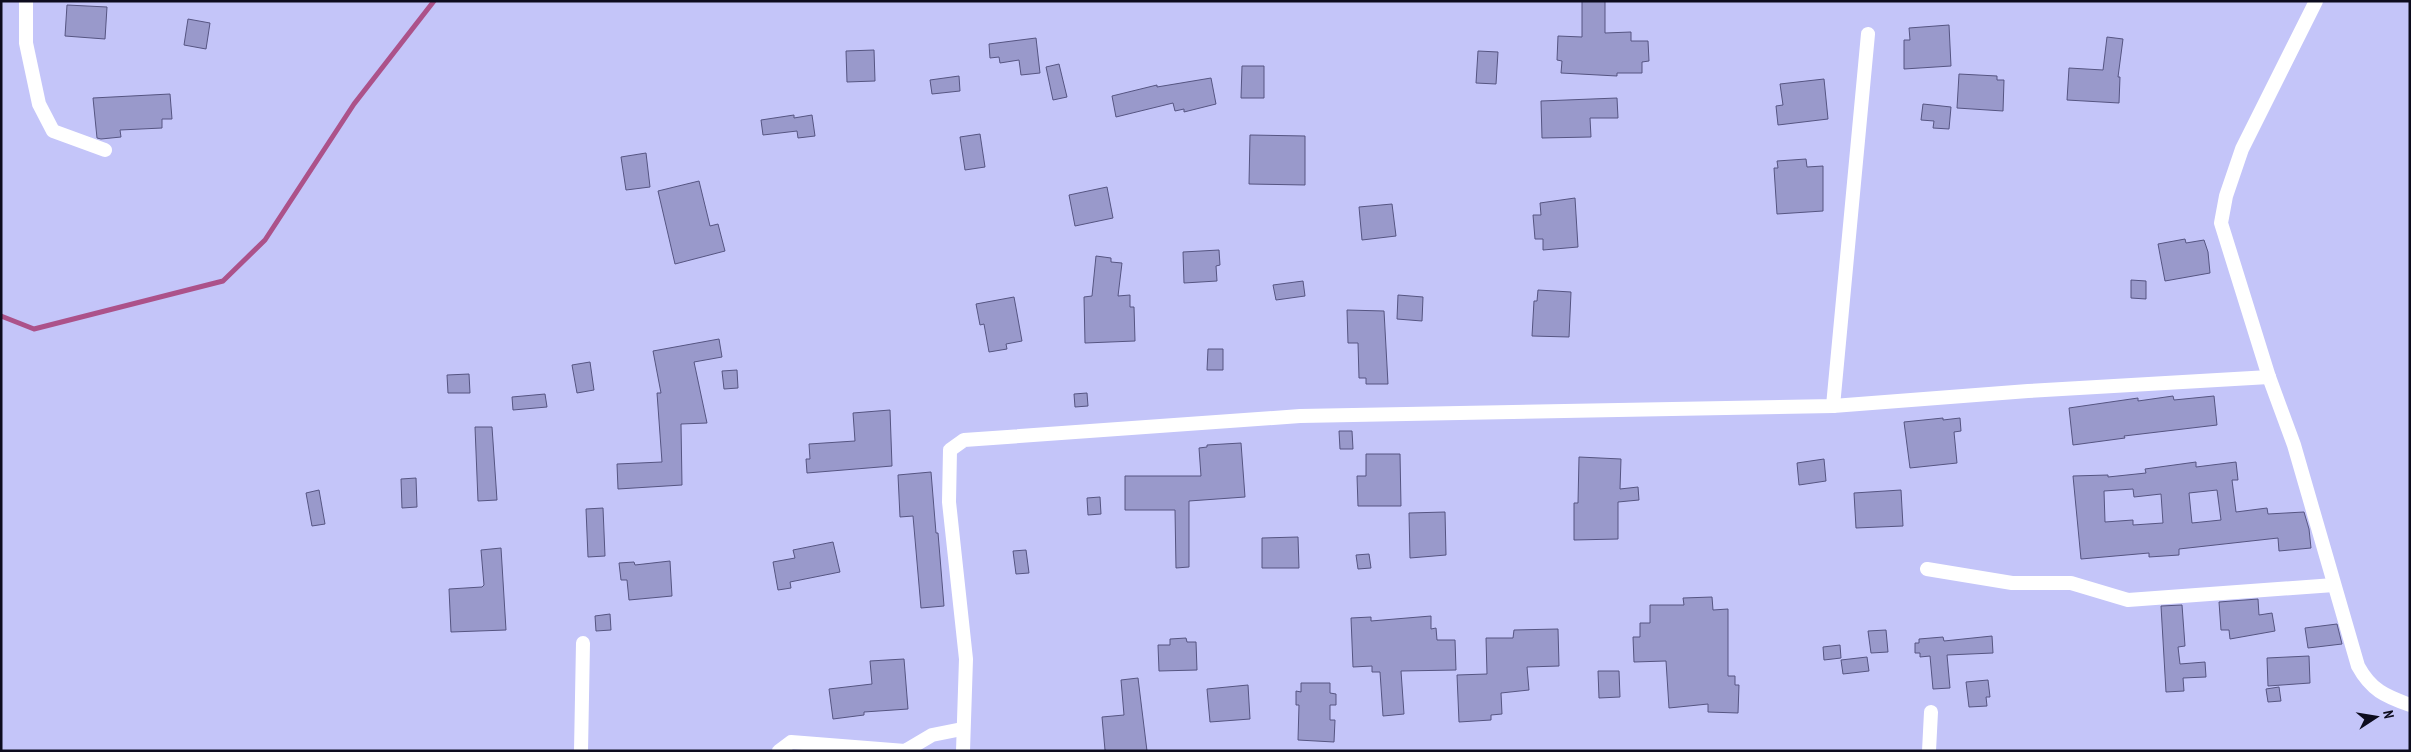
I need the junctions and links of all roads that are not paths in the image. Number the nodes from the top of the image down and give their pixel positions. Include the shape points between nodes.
1 (26, 1) edge
2 (2316, 1) edge
3 (1868, 34) dead end
4 (105, 150) dead end
5 (2269, 377) junction
6 (1833, 406) junction
7 (1927, 568) dead end
8 (2334, 584) junction
9 (583, 643) dead end
10 (2410, 705) edge
11 (1930, 712) dead end
12 (962, 729) junction
13 (581, 751) edge
14 (779, 751) edge
15 (963, 751) edge
16 (1929, 751) edge

1 - 4 street via 26,43 38,104 53,130
2 - 5 street via 2242,149 2226,196 2221,224
3 - 6 street
5 - 6 street
5 - 8 street via 2294,445
6 - 12 street via 1300,416 964,440 950,450 949,502 966,659
7 - 8 street via 2012,582 2070,583 2128,600
8 - 10 street via 2351,646 2366,681 2380,693
9 - 13 street
11 - 16 street
12 - 14 street via 932,735 905,750 791,742
12 - 15 street

